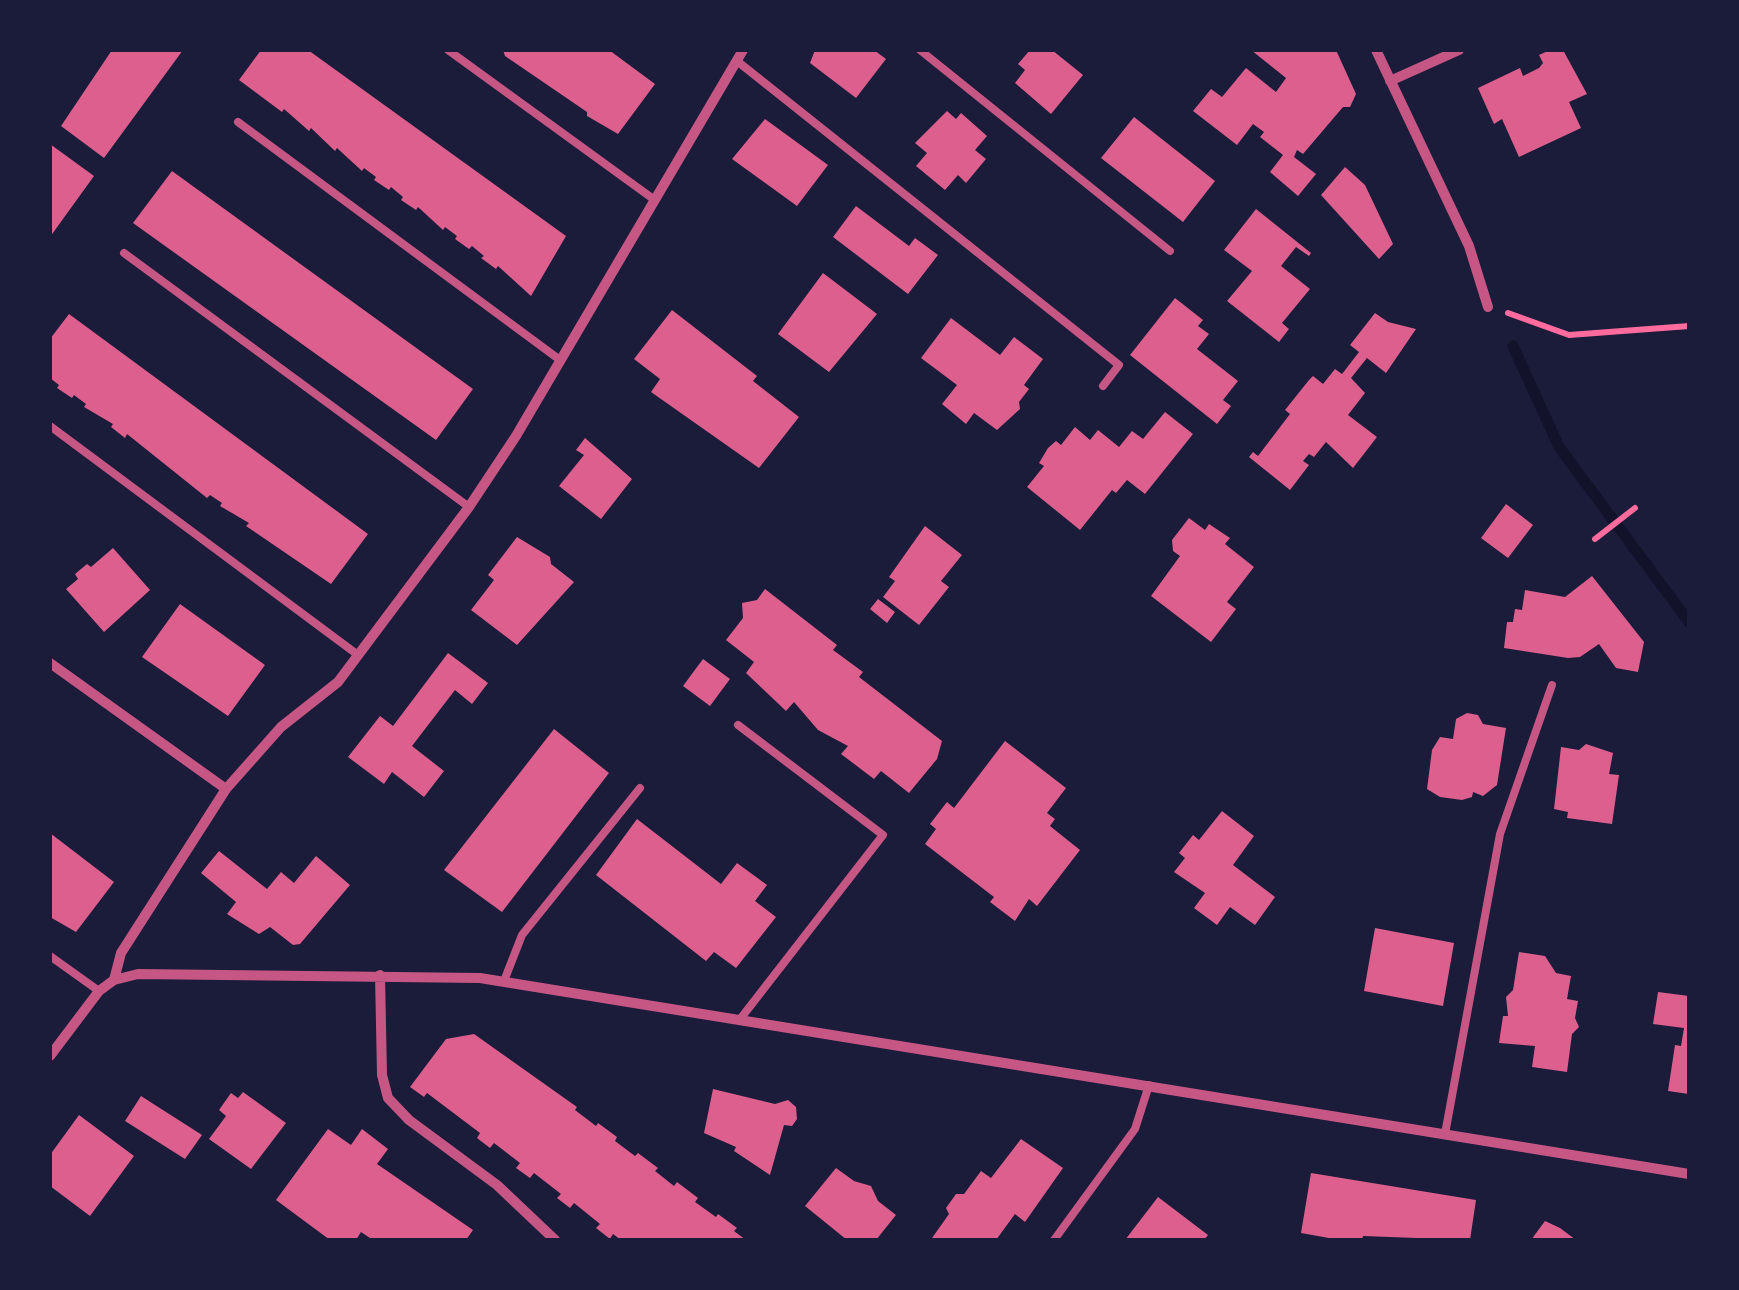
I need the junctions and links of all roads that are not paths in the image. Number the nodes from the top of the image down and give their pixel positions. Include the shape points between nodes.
1 (448, 50) edge
2 (920, 50) edge
3 (1376, 50) edge
4 (1459, 50) edge
5 (740, 54) edge
6 (1390, 82) junction
7 (238, 122) dead end
8 (652, 198) junction
9 (1170, 252) dead end
10 (124, 253) dead end
11 (1488, 307) road end
12 (560, 360) junction
13 (1103, 386) dead end
14 (50, 426) edge
15 (469, 507) junction
16 (358, 655) junction
17 (50, 663) edge
18 (1552, 685) dead end
19 (738, 725) dead end
20 (640, 788) dead end
21 (226, 790) junction
22 (50, 956) edge
23 (380, 976) junction
24 (114, 980) junction
25 (504, 981) junction
26 (100, 990) junction
27 (742, 1018) junction
28 (50, 1056) edge
29 (1149, 1085) junction
30 (1446, 1134) junction
31 (1689, 1174) edge
32 (555, 1240) edge
33 (1054, 1240) edge

1 - 8 lane
2 - 9 lane
3 - 6 street
4 - 6 street
5 - 8 street
5 - 13 lane via 1118,366
6 - 11 street via 1469,246
7 - 12 lane
8 - 12 street
10 - 15 lane
12 - 15 street
14 - 16 lane
15 - 16 street
16 - 21 street via 330,691 274,734
17 - 21 street
18 - 30 lane via 1500,834
19 - 27 lane via 883,836
20 - 25 lane via 522,936
21 - 24 street via 121,953
22 - 26 lane
23 - 24 street via 154,973
23 - 25 street
23 - 32 street via 388,1098
24 - 26 street
25 - 27 street
26 - 28 street
27 - 29 street
29 - 30 street
29 - 33 lane via 1135,1129
30 - 31 street

